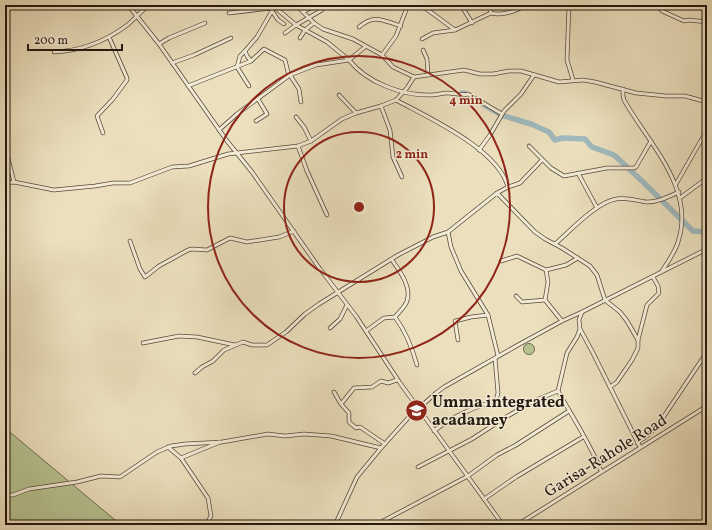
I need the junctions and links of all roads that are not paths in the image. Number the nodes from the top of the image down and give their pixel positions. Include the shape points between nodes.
1 (91, 5) edge
2 (97, 5) edge
3 (117, 5) edge
4 (128, 5) edge
5 (149, 5) edge
6 (285, 5) edge
7 (296, 5) edge
8 (316, 5) edge
9 (408, 5) edge
10 (420, 5) edge
11 (461, 5) edge
12 (488, 5) edge
13 (526, 5) edge
14 (569, 5) edge
15 (657, 5) edge
16 (273, 8) edge
17 (322, 10) dead end
18 (303, 12) junction
19 (229, 13) dead end
20 (492, 13) junction
21 (137, 16) junction
22 (308, 18) junction
23 (707, 22) edge
24 (205, 23) dead end
25 (314, 23) junction
26 (472, 23) junction
27 (284, 24) dead end
28 (296, 25) junction
29 (401, 26) junction
30 (359, 27) dead end
31 (305, 30) junction
32 (455, 30) junction
33 (285, 33) dead end
34 (109, 37) junction
35 (231, 38) dead end
36 (300, 38) dead end
37 (422, 39) dead end
38 (159, 44) junction
39 (365, 47) junction
40 (423, 50) dead end
41 (245, 51) junction
42 (54, 52) dead end
43 (382, 55) junction
44 (349, 60) junction
45 (251, 61) junction
46 (172, 63) junction
47 (237, 67) junction
48 (290, 75) junction
49 (428, 75) junction
50 (534, 75) junction
51 (414, 77) junction
52 (573, 80) junction
53 (188, 86) junction
54 (248, 86) dead end
55 (623, 89) junction
56 (403, 93) junction
57 (339, 95) dead end
58 (258, 99) junction
59 (396, 100) junction
60 (301, 102) dead end
61 (707, 102) edge
62 (380, 106) junction
63 (356, 113) junction
64 (502, 114) junction
65 (296, 117) dead end
66 (256, 121) dead end
67 (219, 130) junction
68 (707, 130) edge
69 (103, 133) dead end
70 (311, 141) junction
71 (651, 141) junction
72 (5, 146) edge
73 (298, 146) junction
74 (530, 146) dead end
75 (479, 150) junction
76 (236, 154) junction
77 (542, 160) junction
78 (578, 173) junction
79 (402, 178) dead end
80 (707, 178) edge
81 (14, 182) junction
82 (5, 183) edge
83 (676, 184) junction
84 (508, 186) junction
85 (679, 192) junction
86 (497, 193) junction
87 (680, 198) junction
88 (597, 208) junction
89 (327, 215) dead end
90 (294, 231) junction
91 (448, 232) junction
92 (130, 241) dead end
93 (556, 244) junction
94 (707, 249) edge
95 (578, 258) junction
96 (392, 260) junction
97 (501, 261) dead end
98 (546, 270) junction
99 (662, 273) junction
100 (653, 277) junction
101 (339, 293) junction
102 (516, 296) dead end
103 (545, 300) junction
104 (606, 300) junction
105 (347, 305) junction
106 (582, 312) junction
107 (395, 316) junction
108 (488, 316) junction
109 (562, 321) junction
110 (330, 328) dead end
111 (580, 329) junction
112 (366, 331) junction
113 (458, 340) dead end
114 (638, 340) junction
115 (143, 343) dead end
116 (235, 345) junction
117 (707, 352) edge
118 (497, 357) junction
119 (416, 365) dead end
120 (195, 373) dead end
121 (398, 380) junction
122 (610, 387) junction
123 (558, 391) junction
124 (334, 392) dead end
125 (341, 404) junction
126 (707, 406) edge
127 (418, 409) junction
128 (569, 411) junction
129 (434, 431) junction
130 (583, 437) junction
131 (222, 442) junction
132 (637, 443) junction
133 (385, 444) junction
134 (168, 447) junction
135 (382, 448) junction
136 (640, 448) junction
137 (449, 450) junction
138 (181, 458) junction
139 (418, 468) dead end
140 (601, 471) junction
141 (468, 476) junction
142 (5, 495) edge
143 (484, 499) junction
144 (384, 521) dead end
145 (206, 525) edge
146 (334, 525) edge
147 (503, 525) edge
148 (517, 525) edge

1 - 2 street
2 - 3 street via 110,8
4 - 21 street
5 - 21 street
6 - 16 street
7 - 18 street
8 - 18 street
9 - 29 street
10 - 32 street
11 - 26 street
12 - 20 street
13 - 20 street via 503,14
14 - 52 street via 567,60
15 - 23 street via 662,11 684,21
16 - 19 street
16 - 27 street via 278,20
16 - 28 street
16 - 41 street via 258,37
17 - 22 street
18 - 22 street
20 - 26 street
21 - 34 street
21 - 38 street
22 - 25 street
22 - 28 street
24 - 38 street
25 - 31 street
25 - 39 street via 328,32 353,38
26 - 32 street
28 - 31 street
28 - 33 street
29 - 30 street via 382,19 370,19
29 - 43 street
31 - 36 street
31 - 44 street via 327,42
32 - 37 street via 433,33
34 - 42 street via 76,50
34 - 69 street via 127,80 97,116
35 - 46 street
38 - 46 street
39 - 43 street
39 - 44 street
40 - 49 street via 428,64
41 - 45 street
41 - 47 street via 240,56
43 - 51 street via 393,68
44 - 48 street via 316,65
44 - 56 street via 374,80
45 - 47 street
45 - 48 street via 263,50 267,50 285,60
46 - 53 street
47 - 53 street
47 - 54 street
48 - 58 street
48 - 60 street via 299,89
49 - 50 street via 464,70 480,74 517,70
49 - 51 street
50 - 52 street via 559,82
50 - 64 street via 521,94
51 - 56 street
52 - 55 street
53 - 67 street
55 - 61 street via 636,93 685,96
55 - 71 street via 624,100
56 - 59 street
56 - 64 street via 433,96 447,93 468,94
57 - 63 street
58 - 66 street via 267,114
58 - 67 street
59 - 62 street
59 - 75 street via 450,128
62 - 63 street
62 - 79 street via 390,130 393,157
63 - 70 street via 337,122
64 - 75 street
65 - 70 street
67 - 76 street
68 - 83 street
70 - 73 street
71 - 78 street via 634,168 607,168
71 - 83 street
72 - 81 street
73 - 76 street
73 - 89 street
74 - 77 street
75 - 84 street via 502,172
76 - 81 street via 189,166 172,167 130,183 54,190
76 - 90 street
77 - 78 street via 564,176
77 - 84 street via 520,183
78 - 88 street
80 - 87 street
81 - 82 street
83 - 85 street
84 - 86 street
85 - 87 street
85 - 88 street via 659,201 614,199
86 - 91 street
86 - 93 street via 535,232
87 - 99 street via 682,211 678,241
88 - 93 street
90 - 92 street via 279,237 247,242 230,238 207,250 188,250 145,277
90 - 101 street
91 - 96 street via 433,237
91 - 108 street via 462,271
93 - 95 street
94 - 99 street
95 - 98 street via 566,266
95 - 104 street via 597,274
96 - 101 street
96 - 107 street via 404,281 408,297
97 - 98 street via 518,256
98 - 103 street via 548,282
99 - 100 street
100 - 104 street
100 - 114 street via 659,292 647,305
101 - 105 street
101 - 116 street via 313,308 267,345 243,342
102 - 103 street via 522,302
103 - 109 street
104 - 106 street
104 - 114 street via 624,316
105 - 110 street via 340,319
105 - 112 street
106 - 109 street
106 - 111 street via 579,320
107 - 112 street via 384,318
107 - 119 street via 411,346
108 - 113 street via 455,320
108 - 118 street
109 - 118 street
111 - 122 street
111 - 123 street via 567,353
112 - 121 street
114 - 122 street via 638,348 632,360 617,382
115 - 116 street via 179,336
116 - 120 street via 224,350
117 - 132 street via 658,425
118 - 127 street via 444,387
118 - 129 street via 496,400 445,422
121 - 125 street via 388,383 381,381 372,387 354,388
121 - 127 street
122 - 132 street
123 - 128 street
123 - 137 street via 518,410
124 - 125 street
125 - 133 street via 349,413 349,422
126 - 136 street, Garisa-Rahole Road
127 - 129 street
127 - 133 street
128 - 130 street
128 - 141 street
129 - 137 street
130 - 140 street via 593,451
130 - 143 street
131 - 134 street
131 - 135 street via 268,434 304,434 331,436
131 - 138 street
132 - 136 street
133 - 135 street
134 - 138 street
134 - 142 street via 120,477 100,476
135 - 146 street via 357,477
136 - 140 street, Garisa-Rahole Road
137 - 139 street
137 - 141 street
138 - 145 street via 208,498 210,516
140 - 148 street, Garisa-Rahole Road
141 - 143 street
141 - 144 street
143 - 147 street

